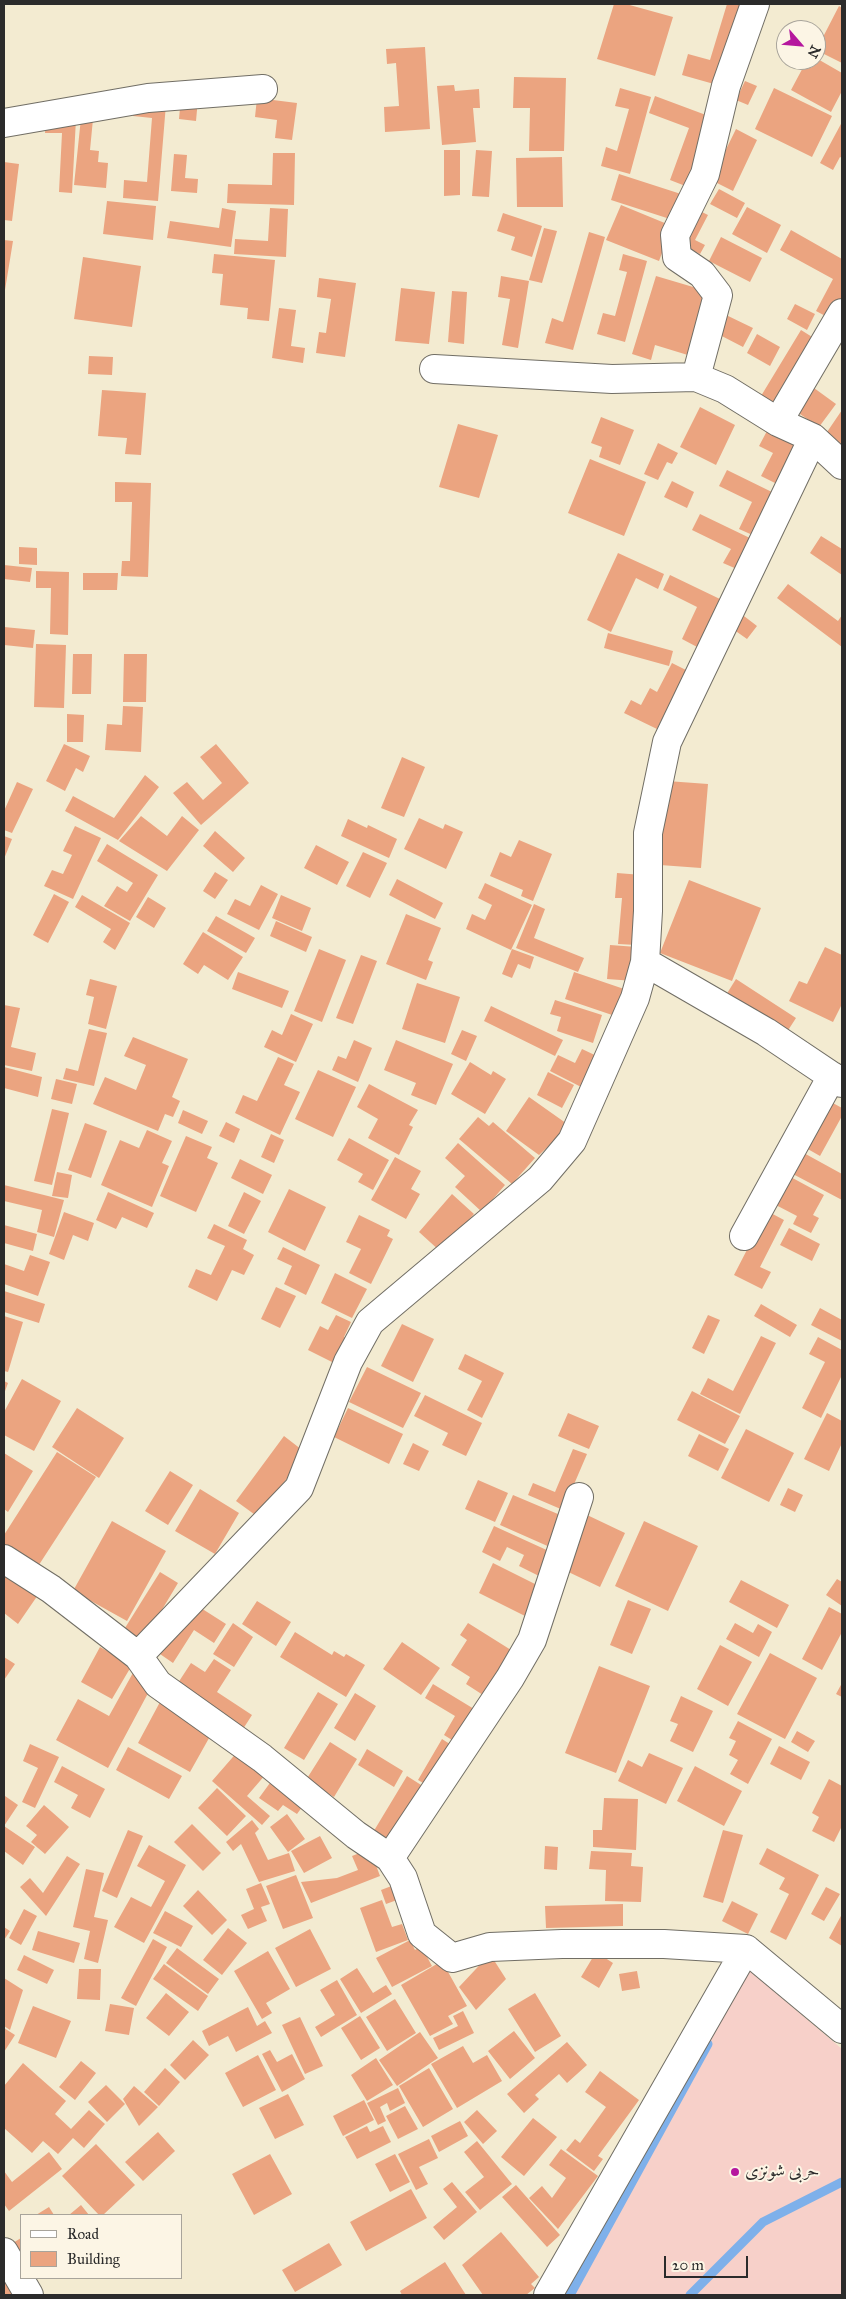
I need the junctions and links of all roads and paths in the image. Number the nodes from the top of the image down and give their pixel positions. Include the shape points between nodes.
1 (755, 4) edge
2 (263, 89) dead end
3 (4, 122) edge
4 (842, 313) edge
5 (434, 369) dead end
6 (696, 377) junction
7 (778, 422) junction
8 (813, 438) junction
9 (842, 465) edge
10 (645, 962) junction
11 (837, 1079) edge
12 (744, 1236) dead end
13 (579, 1497) dead end
14 (4, 1559) edge
15 (138, 1656) junction
16 (390, 1858) junction
17 (746, 1949) junction
18 (842, 2029) edge
19 (4, 2252) edge
20 (29, 2295) edge
21 (548, 2295) edge

1 - 6 street via 726,86 705,174 675,234 677,257 702,274 718,295
2 - 3 street via 148,98
4 - 7 street
5 - 6 street via 612,379
6 - 7 street via 724,388
7 - 8 street
8 - 9 street
8 - 10 street via 667,742 648,833
10 - 11 street via 766,1032
10 - 15 street via 635,998 572,1141 540,1179 370,1322 348,1362 299,1488
11 - 12 street
13 - 16 street via 532,1640
14 - 15 street via 51,1589
15 - 16 street via 158,1684 262,1758 356,1835
16 - 17 street via 403,1878 422,1934 452,1958 490,1947 562,1944 664,1944
17 - 18 street
17 - 21 street
19 - 20 street

